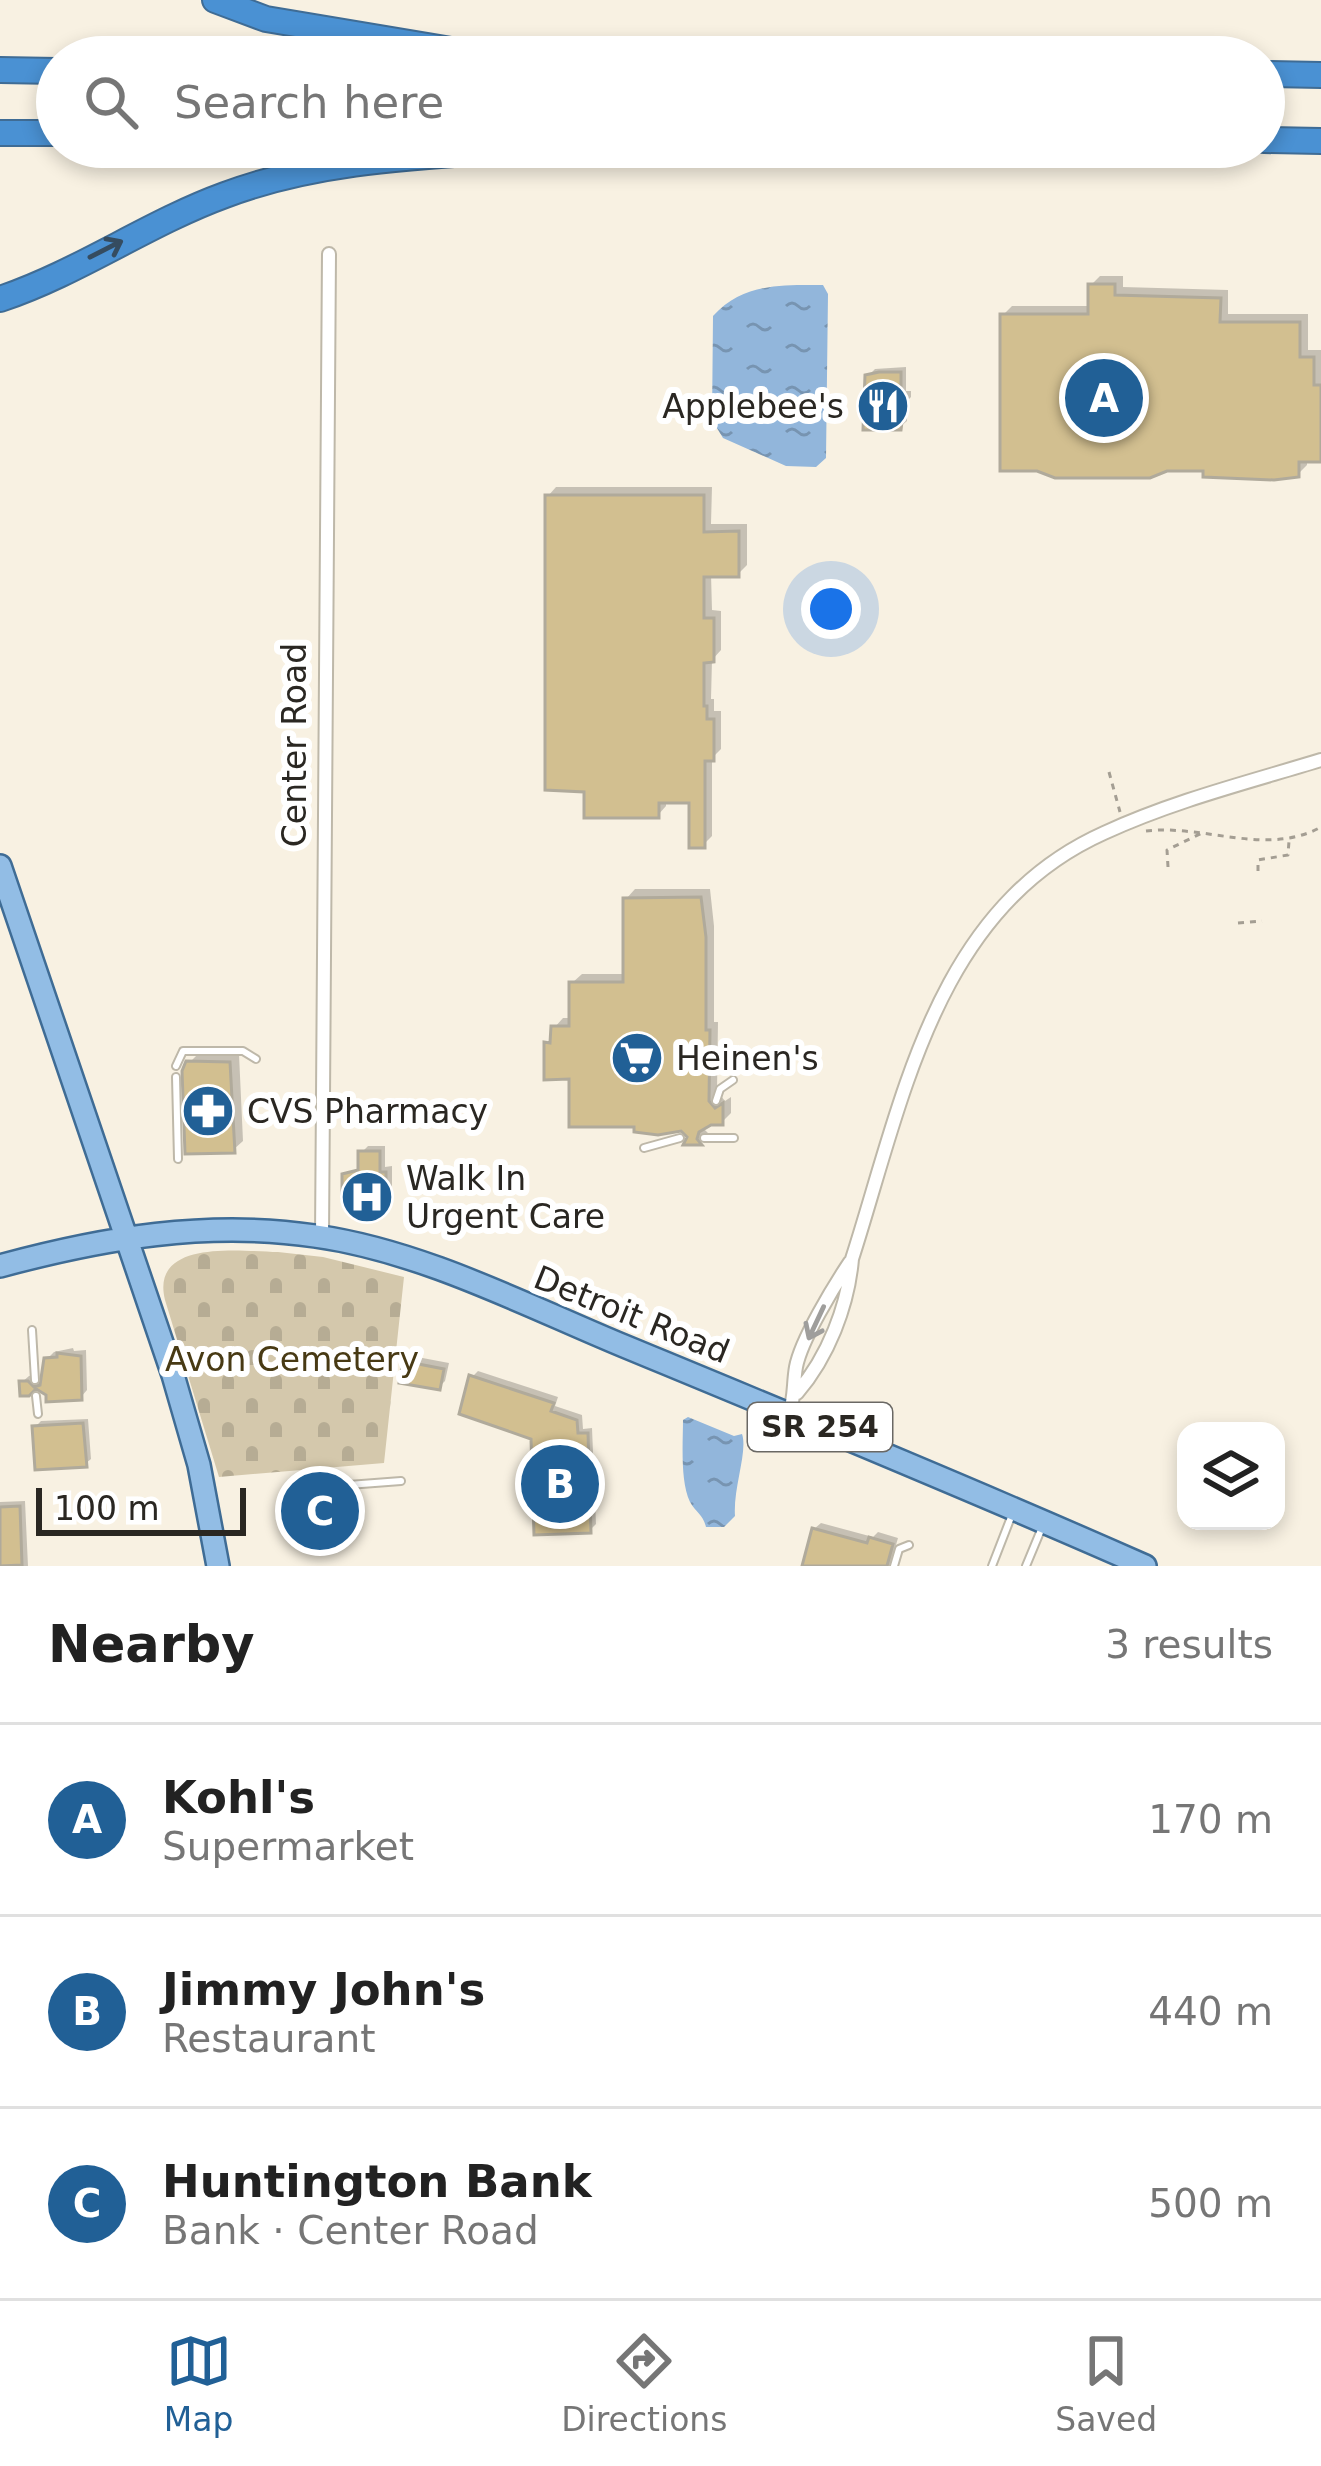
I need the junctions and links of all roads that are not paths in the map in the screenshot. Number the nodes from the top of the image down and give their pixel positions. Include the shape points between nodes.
1 (215, 0) edge
2 (368, 36) edge
3 (0, 70) edge
4 (36, 71) edge
5 (1285, 74) edge
6 (1321, 75) edge
7 (0, 133) edge
8 (36, 133) edge
9 (1285, 141) edge
10 (1321, 142) edge
11 (334, 168) edge
12 (329, 254) dead end
13 (0, 299) edge
14 (1321, 760) edge
15 (0, 866) edge
16 (256, 1059) dead end
17 (176, 1066) dead end
18 (176, 1076) dead end
19 (733, 1080) dead end
20 (716, 1101) dead end
21 (716, 1125) dead end
22 (680, 1138) dead end
23 (704, 1138) dead end
24 (716, 1138) junction
25 (734, 1138) dead end
26 (644, 1148) dead end
27 (178, 1159) dead end
28 (126, 1236) junction
29 (322, 1237) junction
30 (0, 1266) edge
31 (32, 1330) dead end
32 (35, 1380) dead end
33 (36, 1396) dead end
34 (793, 1404) junction
35 (38, 1414) dead end
36 (401, 1481) dead end
37 (322, 1486) dead end
38 (304, 1488) dead end
39 (288, 1490) dead end
40 (1014, 1509) junction
41 (1044, 1522) junction
42 (909, 1545) dead end
43 (218, 1566) edge
44 (894, 1566) edge
45 (992, 1566) edge
46 (1026, 1566) edge
47 (1145, 1566) edge

1 - 2 highway via 266,19
3 - 4 highway
5 - 6 highway
7 - 8 highway
9 - 10 highway
13 -> 11 highway via 175,215
12 - 29 street, Center Road
14 - 34 street via 1082,844 995,915 958,962 926,1029 852,1259 848,1297
15 - 28 main road
16 - 17 lane via 243,1051 183,1051
18 - 27 lane
19 - 20 lane
21 - 24 lane
22 - 26 lane
23 - 24 lane
24 - 25 lane
28 - 29 main road, Detroit Road / SR 254
28 - 30 main road, Detroit Road / SR 254
28 - 43 main road via 199,1465
29 - 34 main road, Detroit Road / SR 254 via 446,1273
31 - 32 lane
33 - 35 lane
34 - 40 main road, Detroit Road / SR 254
36 - 37 lane
38 - 39 lane
40 - 41 main road, Detroit Road / SR 254
40 - 45 lane
41 - 46 lane
41 - 47 main road, Detroit Road / SR 254
42 - 44 lane via 898,1549

